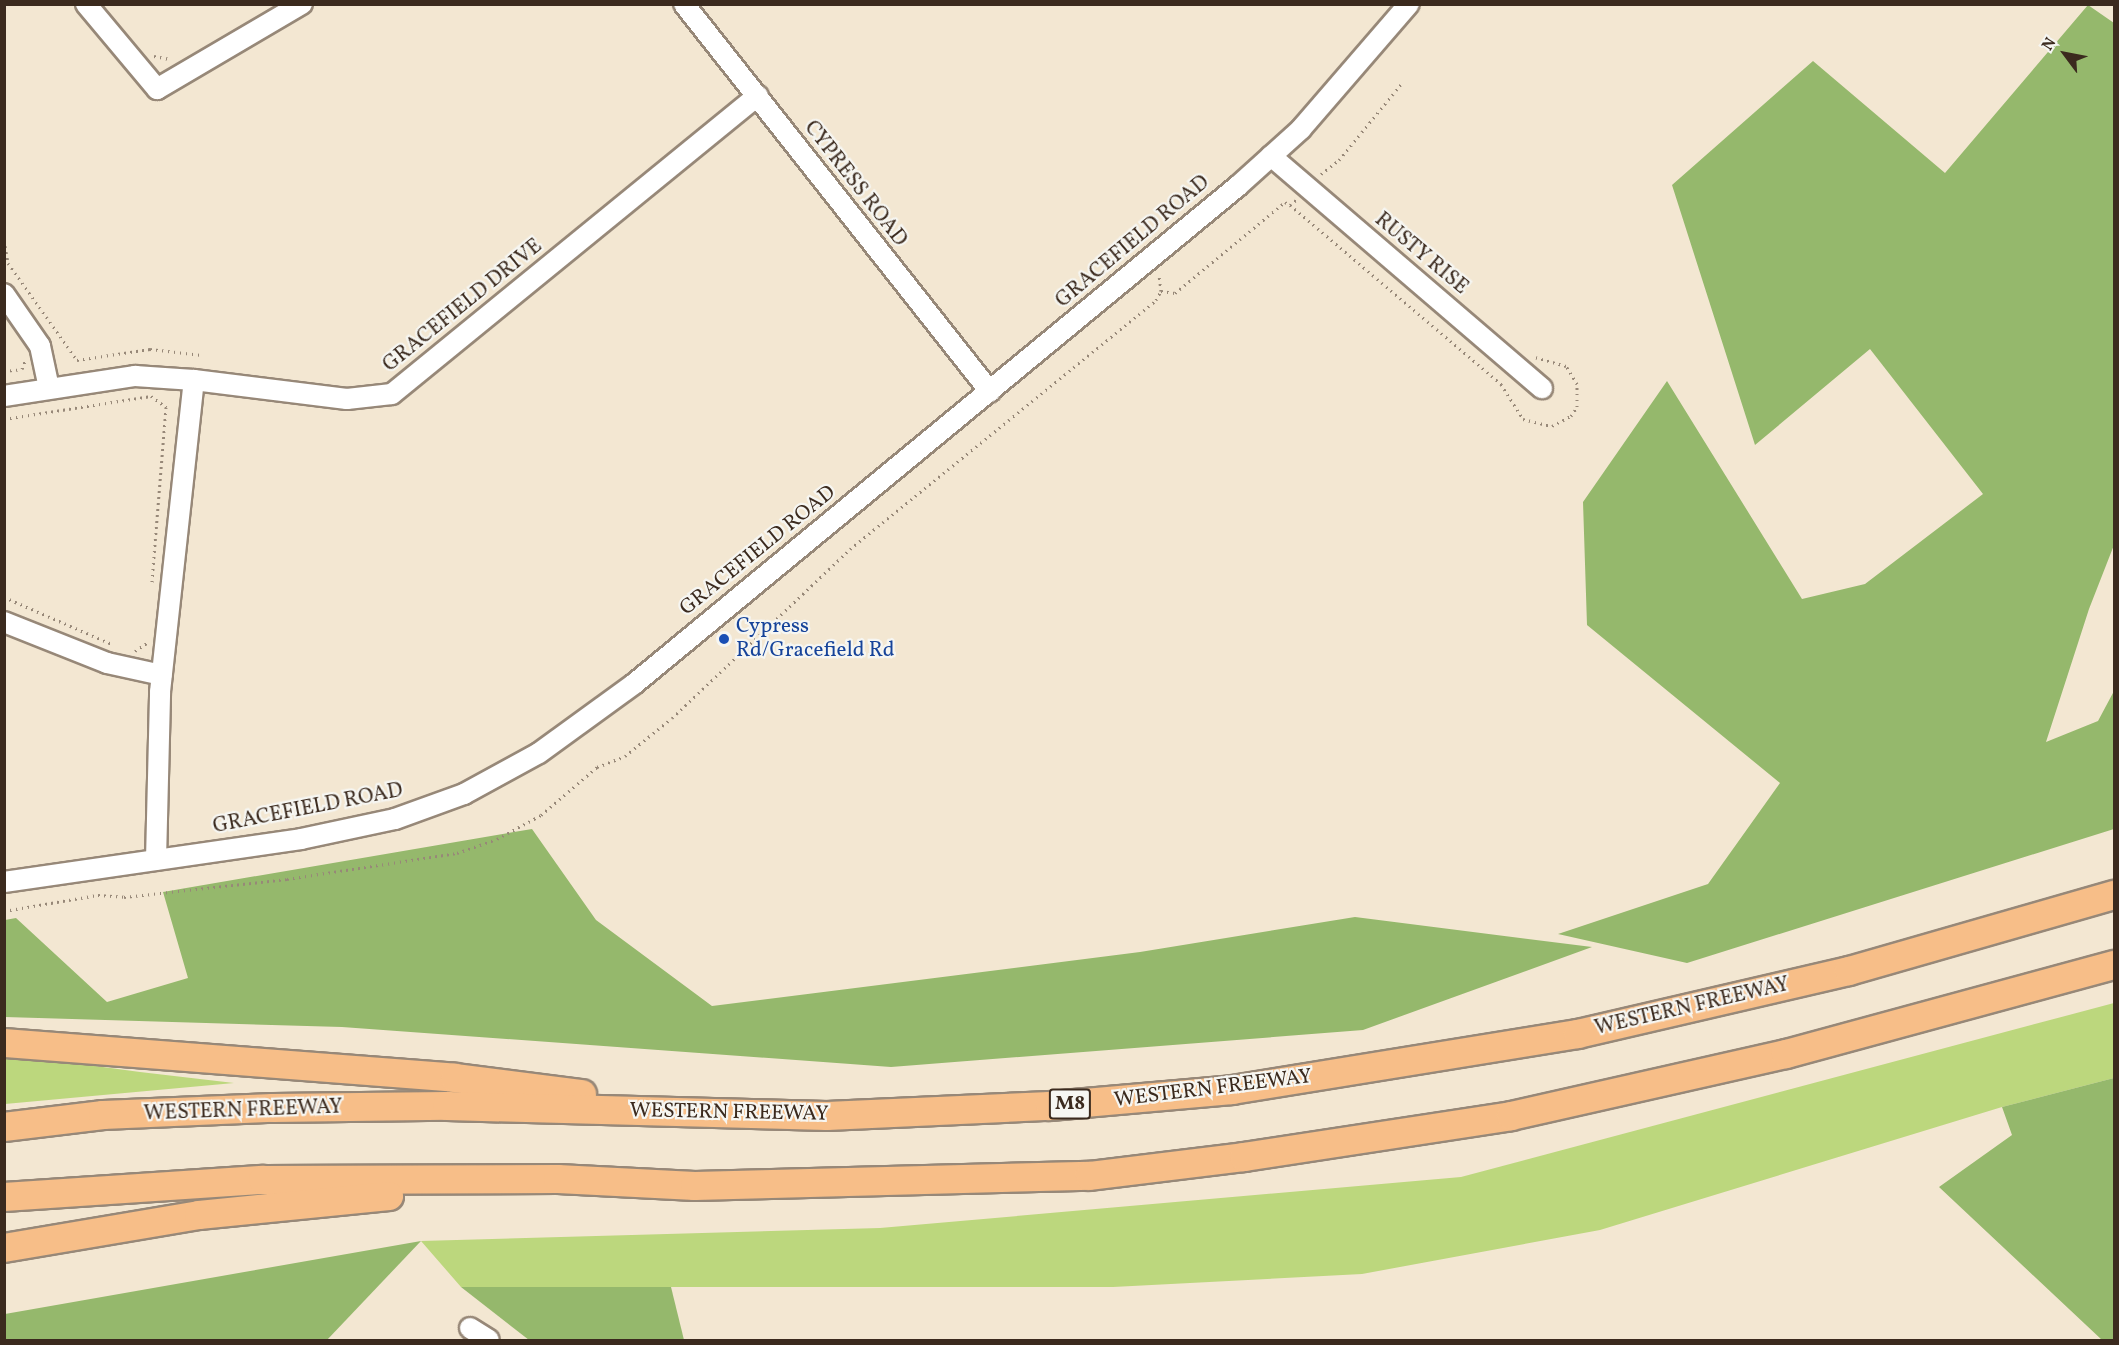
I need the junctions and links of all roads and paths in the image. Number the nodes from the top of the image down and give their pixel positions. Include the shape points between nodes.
1 (86, 4) edge
2 (302, 4) edge
3 (684, 4) edge
4 (1409, 4) edge
5 (147, 48) dead end
6 (178, 55) dead end
7 (758, 96) junction
8 (1271, 156) junction
9 (4, 240) edge
10 (4, 294) edge
11 (202, 355) dead end
12 (26, 359) dead end
13 (4, 371) edge
14 (194, 380) junction
15 (49, 388) junction
16 (1542, 388) dead end
17 (990, 392) junction
18 (4, 396) edge
19 (4, 419) edge
20 (151, 594) dead end
21 (4, 597) edge
22 (4, 622) edge
23 (147, 640) dead end
24 (111, 643) dead end
25 (133, 652) dead end
26 (162, 675) junction
27 (156, 860) junction
28 (4, 882) edge
29 (2115, 895) edge
30 (2115, 965) edge
31 (4, 1043) edge
32 (753, 1116) junction
33 (4, 1127) edge
34 (558, 1179) junction
35 (4, 1197) edge
36 (4, 1248) edge
37 (470, 1328) dead end
38 (489, 1341) edge

1 - 2 street via 157,89
3 - 7 street, CYPRESS ROAD
4 - 8 street, GRACEFIELD ROAD via 1300,129
5 - 6 path via 155,57 168,60
7 - 14 street, GRACEFIELD DRIVE via 392,394 347,399
7 - 17 street, CYPRESS ROAD via 795,149
8 - 16 street, RUSTY RISE
8 - 17 street, GRACEFIELD ROAD
9 - 11 path via 8,263 77,360 150,349
10 - 15 street via 40,346
12 - 13 path via 22,369
14 - 15 street, GRACEFIELD DRIVE via 135,376
14 - 26 street
15 - 18 street, GRACEFIELD DRIVE
17 - 27 street, GRACEFIELD ROAD via 634,684 508,772 451,800 395,819 301,839
19 - 20 path via 151,396 166,407
21 - 24 path
22 - 26 street via 107,663
23 - 25 path
26 - 27 street
27 - 28 street, GRACEFIELD ROAD
29 - 32 highway, WESTERN FREEWAY / M8 via 1849,970 1578,1034 1360,1070 1232,1090 1050,1106
30 - 34 highway via 1785,1054 1511,1116 1244,1157 1090,1176 695,1185
31 - 32 highway via 455,1078
32 - 33 highway, WESTERN FREEWAY / M8 via 447,1106 273,1108 103,1115
34 - 35 highway via 263,1180
34 - 36 highway via 199,1215
37 - 38 street

